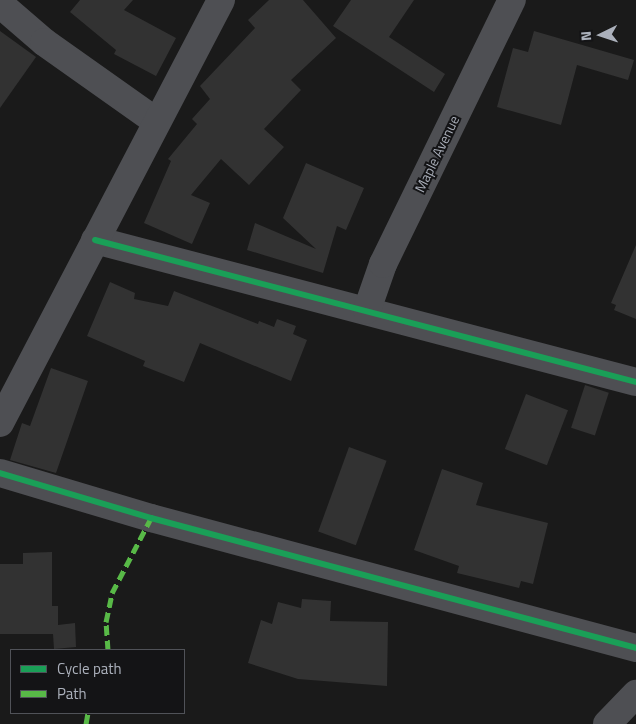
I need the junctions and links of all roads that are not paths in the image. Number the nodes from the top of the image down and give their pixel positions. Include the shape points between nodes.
1 (221, 0) edge
2 (512, 0) edge
3 (0, 4) edge
4 (157, 122) junction
5 (95, 240) junction
6 (367, 310) junction
7 (636, 382) edge
8 (0, 423) edge
9 (0, 473) edge
10 (636, 648) edge
11 (636, 694) edge
12 (607, 724) edge

1 - 4 street
2 - 6 street, Maple Avenue via 383,264
3 - 4 street via 44,42
4 - 5 street
5 - 6 street
5 - 8 street
6 - 7 street
9 - 10 street via 151,518
11 - 12 street

